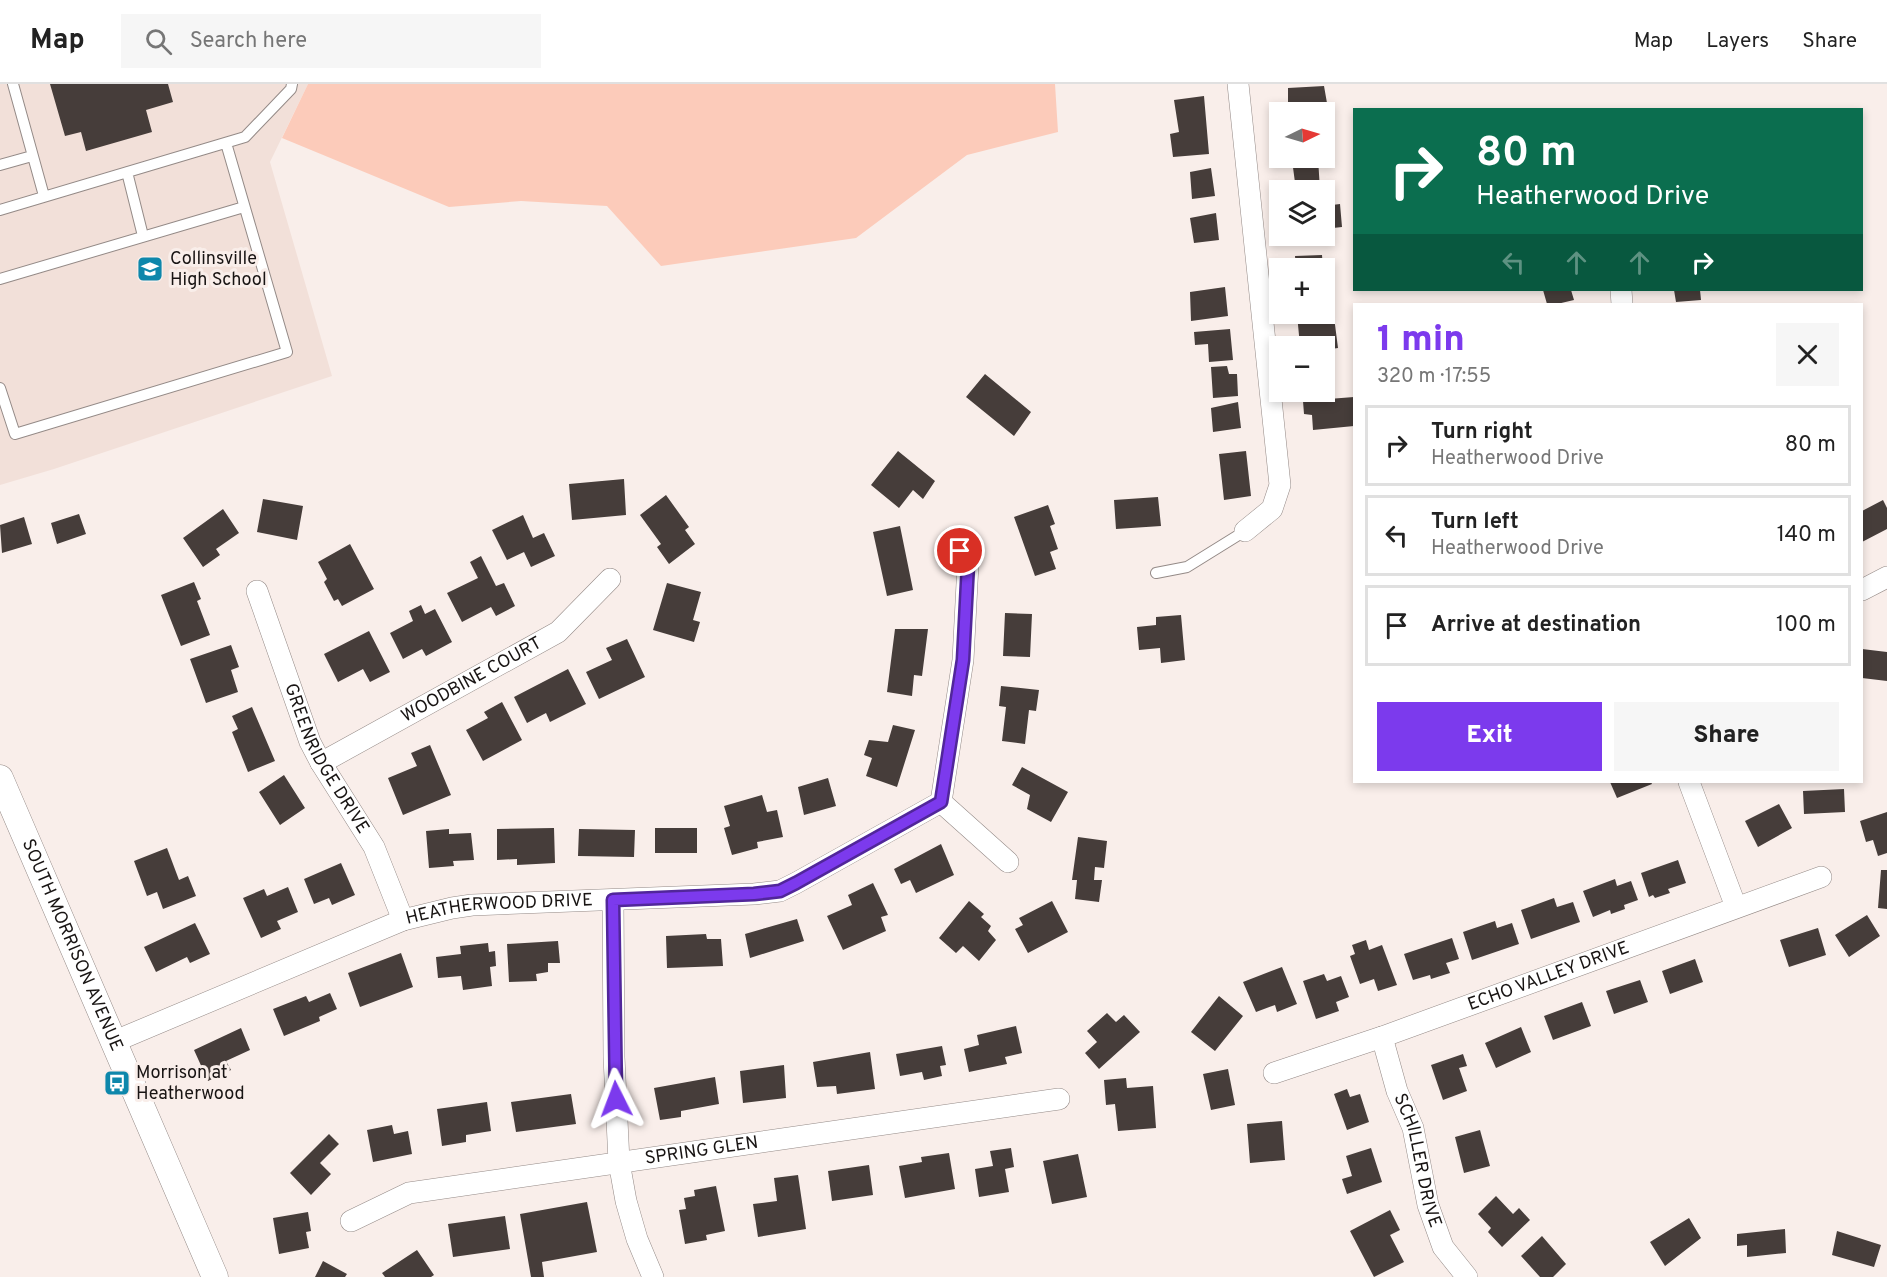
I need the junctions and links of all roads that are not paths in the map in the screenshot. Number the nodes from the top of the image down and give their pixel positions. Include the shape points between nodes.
1 (13, 84) edge
2 (292, 84) edge
3 (1238, 84) edge
4 (226, 143) junction
5 (32, 156) junction
6 (0, 165) edge
7 (127, 172) junction
8 (44, 196) junction
9 (244, 207) junction
10 (0, 210) edge
11 (143, 237) junction
12 (0, 279) edge
13 (0, 388) edge
14 (1245, 531) joint
15 (952, 538) dead end
16 (1156, 573) dead end
17 (1887, 577) edge
18 (610, 579) dead end
19 (1863, 589) edge
20 (257, 591) dead end
21 (321, 763) junction
22 (0, 778) edge
23 (1689, 783) edge
24 (941, 802) junction
25 (1008, 862) dead end
26 (1821, 877) dead end
27 (613, 900) junction
28 (1736, 906) junction
29 (404, 920) junction
30 (1382, 1037) junction
31 (113, 1042) junction
32 (1274, 1073) dead end
33 (1059, 1099) dead end
34 (619, 1162) junction
35 (351, 1221) dead end
36 (215, 1277) edge
37 (653, 1277) edge
38 (1467, 1277) edge

1 - 5 lane
2 - 4 lane via 245,137
3 - 14 street via 1280,485 1272,509
4 - 7 lane
4 - 9 lane
5 - 6 lane
5 - 8 lane
7 - 8 lane
7 - 11 lane
8 - 10 lane
9 - 11 lane
9 - 13 lane via 287,352 15,434
11 - 12 lane
14 - 16 lane via 1186,567
15 - 24 street via 968,564 963,660
17 - 19 street
18 - 21 street, WOODBINE COURT via 558,632
20 - 21 street, GREENRIDGE DRIVE
21 - 29 street, GREENRIDGE DRIVE via 374,847
22 - 31 street, SOUTH MORRISON AVENUE
23 - 28 street
24 - 25 street
24 - 27 street, HEATHERWOOD DRIVE via 780,891
26 - 28 street, ECHO VALLEY DRIVE
27 - 29 street, HEATHERWOOD DRIVE via 472,905
27 - 34 street
28 - 30 street, ECHO VALLEY DRIVE
29 - 31 street, HEATHERWOOD DRIVE
30 - 32 street, ECHO VALLEY DRIVE
30 - 38 street, SCHILLER DRIVE via 1397,1091 1413,1128 1428,1205 1443,1247
31 - 36 street, SOUTH MORRISON AVENUE
33 - 34 street, SPRING GLEN
34 - 35 street, SPRING GLEN via 408,1193
34 - 37 street via 637,1239

